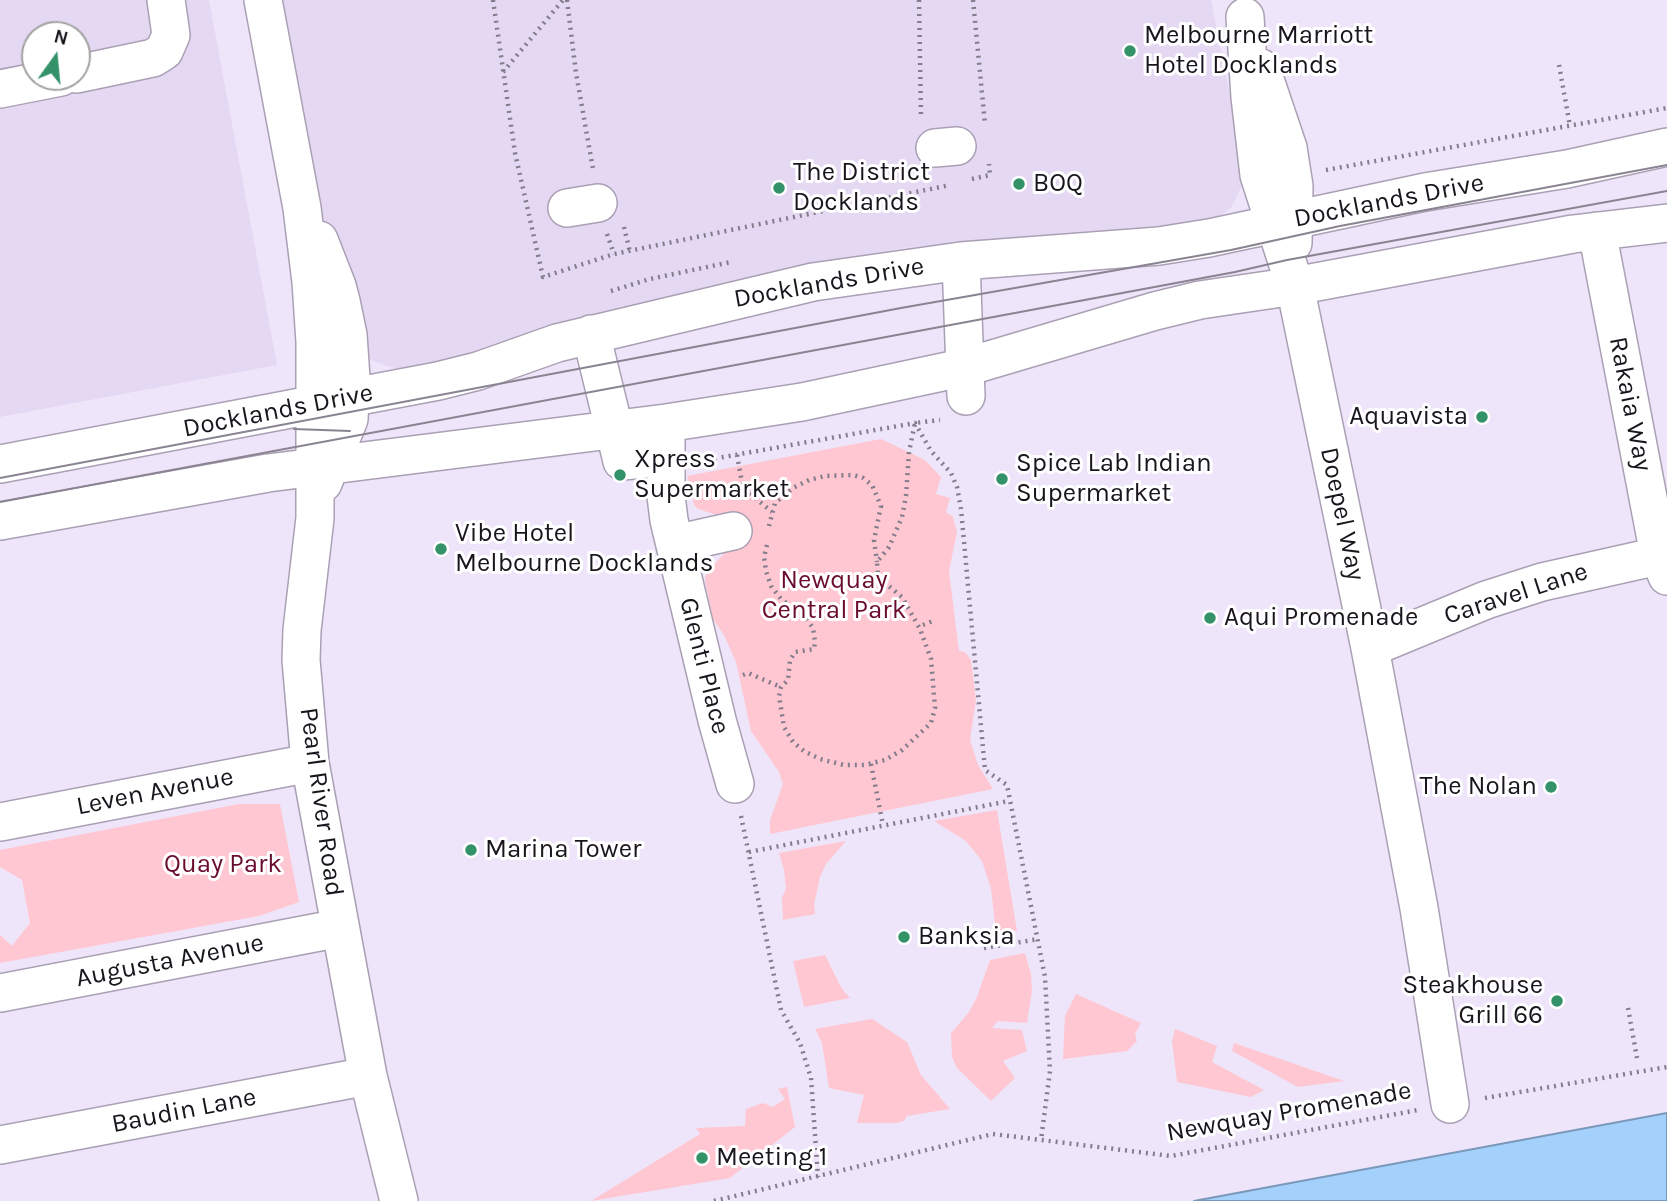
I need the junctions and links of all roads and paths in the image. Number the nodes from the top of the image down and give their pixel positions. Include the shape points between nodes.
1 (166, 0) edge
2 (263, 0) edge
3 (493, 0) edge
4 (565, 0) edge
5 (919, 0) edge
6 (973, 0) edge
7 (1248, 5) edge
8 (1559, 65) dead end
9 (91, 71) edge
10 (502, 73) junction
11 (21, 85) edge
12 (0, 89) edge
13 (1667, 108) edge
14 (1570, 126) junction
15 (1667, 147) edge
16 (951, 148) junction
17 (1313, 166) dead end
18 (964, 181) dead end
19 (951, 184) dead end
20 (922, 191) junction
21 (302, 208) junction
22 (1284, 222) junction
23 (1667, 223) edge
24 (1597, 231) junction
25 (630, 251) junction
26 (961, 261) junction
27 (1295, 286) junction
28 (592, 334) junction
29 (966, 381) junction
30 (351, 396) junction
31 (315, 404) junction
32 (915, 423) junction
33 (614, 429) junction
34 (666, 449) junction
35 (737, 454) junction
36 (0, 464) edge
37 (322, 466) junction
38 (772, 512) junction
39 (0, 522) edge
40 (751, 532) joint
41 (768, 541) dead end
42 (674, 544) junction
43 (1664, 561) edge
44 (877, 562) junction
45 (936, 620) dead end
46 (923, 625) dead end
47 (1370, 648) junction
48 (748, 673) dead end
49 (781, 687) junction
50 (310, 763) junction
51 (871, 764) junction
52 (736, 784) joint
53 (1009, 801) junction
54 (0, 822) edge
55 (883, 825) junction
56 (749, 852) junction
57 (340, 929) junction
58 (1039, 939) junction
59 (984, 948) dead end
60 (0, 993) edge
61 (1628, 1008) dead end
62 (1637, 1058) dead end
63 (1667, 1067) edge
64 (369, 1080) junction
65 (1450, 1104) junction
66 (1041, 1140) junction
67 (0, 1146) edge
68 (818, 1177) junction
69 (399, 1201) edge
70 (714, 1201) edge

1 - 9 street via 171,35 164,51 153,58
2 - 21 street, Pearl River Road
3 - 10 path
4 - 10 path
4 - 25 path via 596,202
5 - 16 path
6 - 16 path
7 - 22 street, Doepel Way via 1250,97 1259,175
8 - 14 path
10 - 25 path via 544,277
11 - 12 street
13 - 14 path
14 - 17 path via 1326,170
15 - 22 street, Docklands Drive
16 - 18 path via 990,175
16 - 20 path
19 - 20 path
20 - 25 path
21 - 30 street, Pearl River Road via 337,286 349,349
21 - 31 street, Pearl River Road via 313,306
22 - 26 street, Docklands Drive via 1159,246
22 - 27 street, Doepel Way
23 - 24 street
24 - 27 street
24 - 43 street, Rakaia Way
26 - 28 street, Docklands Drive via 813,282
26 - 29 street
27 - 29 street via 1178,305
27 - 47 street, Doepel Way
28 - 30 street, Docklands Drive via 467,374
28 - 33 street
29 - 34 street via 802,402
30 - 31 street, Docklands Drive
30 - 37 street, Pearl River Road via 346,431
31 - 36 street, Docklands Drive
31 - 37 street, Pearl River Road
32 - 35 path
32 - 44 path via 902,516
32 - 53 path via 957,487 985,770 1007,785
33 - 34 street via 622,461
33 - 37 street
34 - 35 path
34 - 42 street, Glenti Place
35 - 38 path via 743,488
37 - 39 street
37 - 50 street, Pearl River Road via 301,660
38 - 40 path
38 - 44 path via 784,495 809,480 842,474 863,478 872,485 881,506 874,540
40 - 42 street
41 - 49 path via 764,557 771,586 780,599 806,618 815,642 814,649 795,652 788,680
42 - 52 street, Glenti Place
43 - 47 street, Caravel Lane via 1542,582
44 - 51 path via 878,577 902,597 920,629 931,659 935,708 931,723 902,750
45 - 46 path
47 - 65 street, Doepel Way
48 - 49 path
49 - 51 path via 784,727 798,747 844,765
50 - 54 street, Leven Avenue
50 - 57 street, Pearl River Road
51 - 55 path
52 - 56 path
53 - 55 path
53 - 58 path
55 - 56 path
56 - 68 path via 781,1010 800,1043 811,1078
57 - 60 street, Augusta Avenue
57 - 64 street, Pearl River Road
58 - 59 path
58 - 66 path via 1050,1071
61 - 62 path
63 - 65 path, Newquay Promenade
64 - 67 street, Baudin Lane
64 - 69 street, Pearl River Road
65 - 66 path, Newquay Promenade via 1171,1156
66 - 68 path, Newquay Promenade via 993,1134
68 - 70 path, Newquay Promenade

